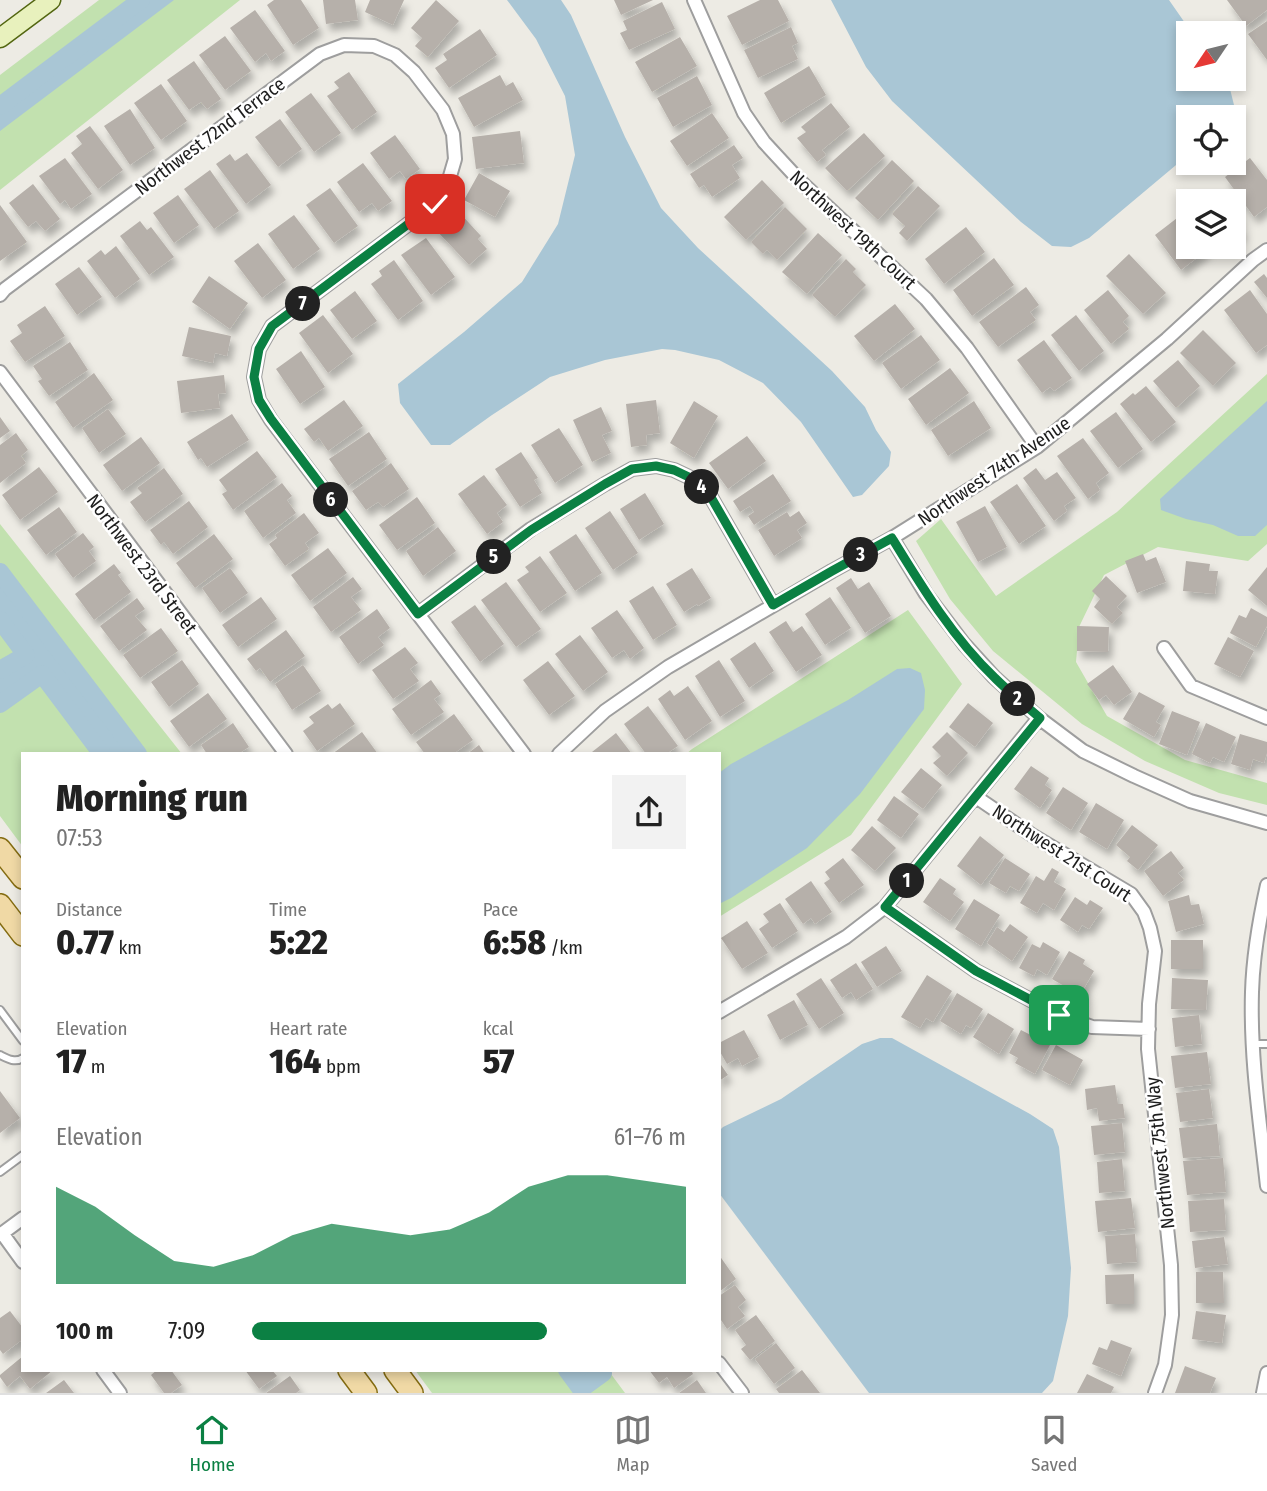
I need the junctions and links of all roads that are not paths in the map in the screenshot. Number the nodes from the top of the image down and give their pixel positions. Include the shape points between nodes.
1 (51, 0) edge
2 (694, 0) edge
3 (0, 38) edge
4 (1267, 250) edge
5 (0, 295) edge
6 (0, 372) edge
7 (1037, 447) junction
8 (892, 538) junction
9 (773, 605) junction
10 (418, 614) junction
11 (1164, 648) dead end
12 (1267, 716) edge
13 (1040, 718) junction
14 (285, 752) edge
15 (522, 752) edge
16 (561, 752) edge
17 (976, 797) junction
18 (1267, 823) edge
19 (0, 849) edge
20 (21, 875) edge
21 (1267, 886) edge
22 (885, 907) junction
23 (1144, 912) joint
24 (3, 914) edge
25 (21, 933) edge
26 (0, 1010) edge
27 (721, 1012) edge
28 (1149, 1029) junction
29 (21, 1038) edge
30 (1253, 1044) junction
31 (1267, 1044) edge
32 (0, 1055) edge
33 (21, 1059) edge
34 (21, 1157) edge
35 (0, 1172) edge
36 (1267, 1186) edge
37 (21, 1219) edge
38 (1, 1234) edge
39 (21, 1259) edge
40 (721, 1366) edge
41 (104, 1372) edge
42 (350, 1372) edge
43 (396, 1372) edge
44 (1267, 1373) edge
45 (120, 1393) edge
46 (366, 1393) edge
47 (412, 1393) edge
48 (742, 1393) edge
49 (1155, 1393) edge
50 (1262, 1393) edge

1 - 3 street
2 - 7 street, Northwest 19th Court via 744,113 764,142 926,299
4 - 7 street, Northwest 74th Avenue
5 - 10 street, Northwest 72nd Terrace via 320,54 344,45 374,46 395,54 443,110 453,134 455,159 448,183 435,204 272,326 259,349 254,377 259,400 271,419
6 - 14 street, Northwest 23rd Street
7 - 8 street, Northwest 74th Avenue
8 - 9 street, Northwest 74th Avenue
8 - 13 street via 964,644
9 - 10 street via 708,492 693,479 656,466 632,469 531,530
9 - 16 street, Northwest 74th Avenue via 668,667 605,711
10 - 15 street
11 - 12 street via 1191,686
13 - 17 street
13 - 18 street via 1083,751 1134,776 1190,801
17 - 22 street
17 - 23 street, Northwest 21st Court via 1131,894
19 - 20 main road
21 - 30 street via 1257,930
22 - 27 street via 846,937
22 - 28 street via 976,971 1059,1015 1092,1027
23 - 28 street, Northwest 75th Way via 1155,951
24 - 25 main road
26 - 29 lane
28 - 49 street, Northwest 75th Way via 1172,1315 1165,1365
30 - 31 lane
30 - 36 street
32 - 33 lane
34 - 35 lane
37 - 38 street
38 - 39 street
40 - 48 street
41 - 45 street
42 - 46 main road
43 - 47 main road
44 - 50 street

